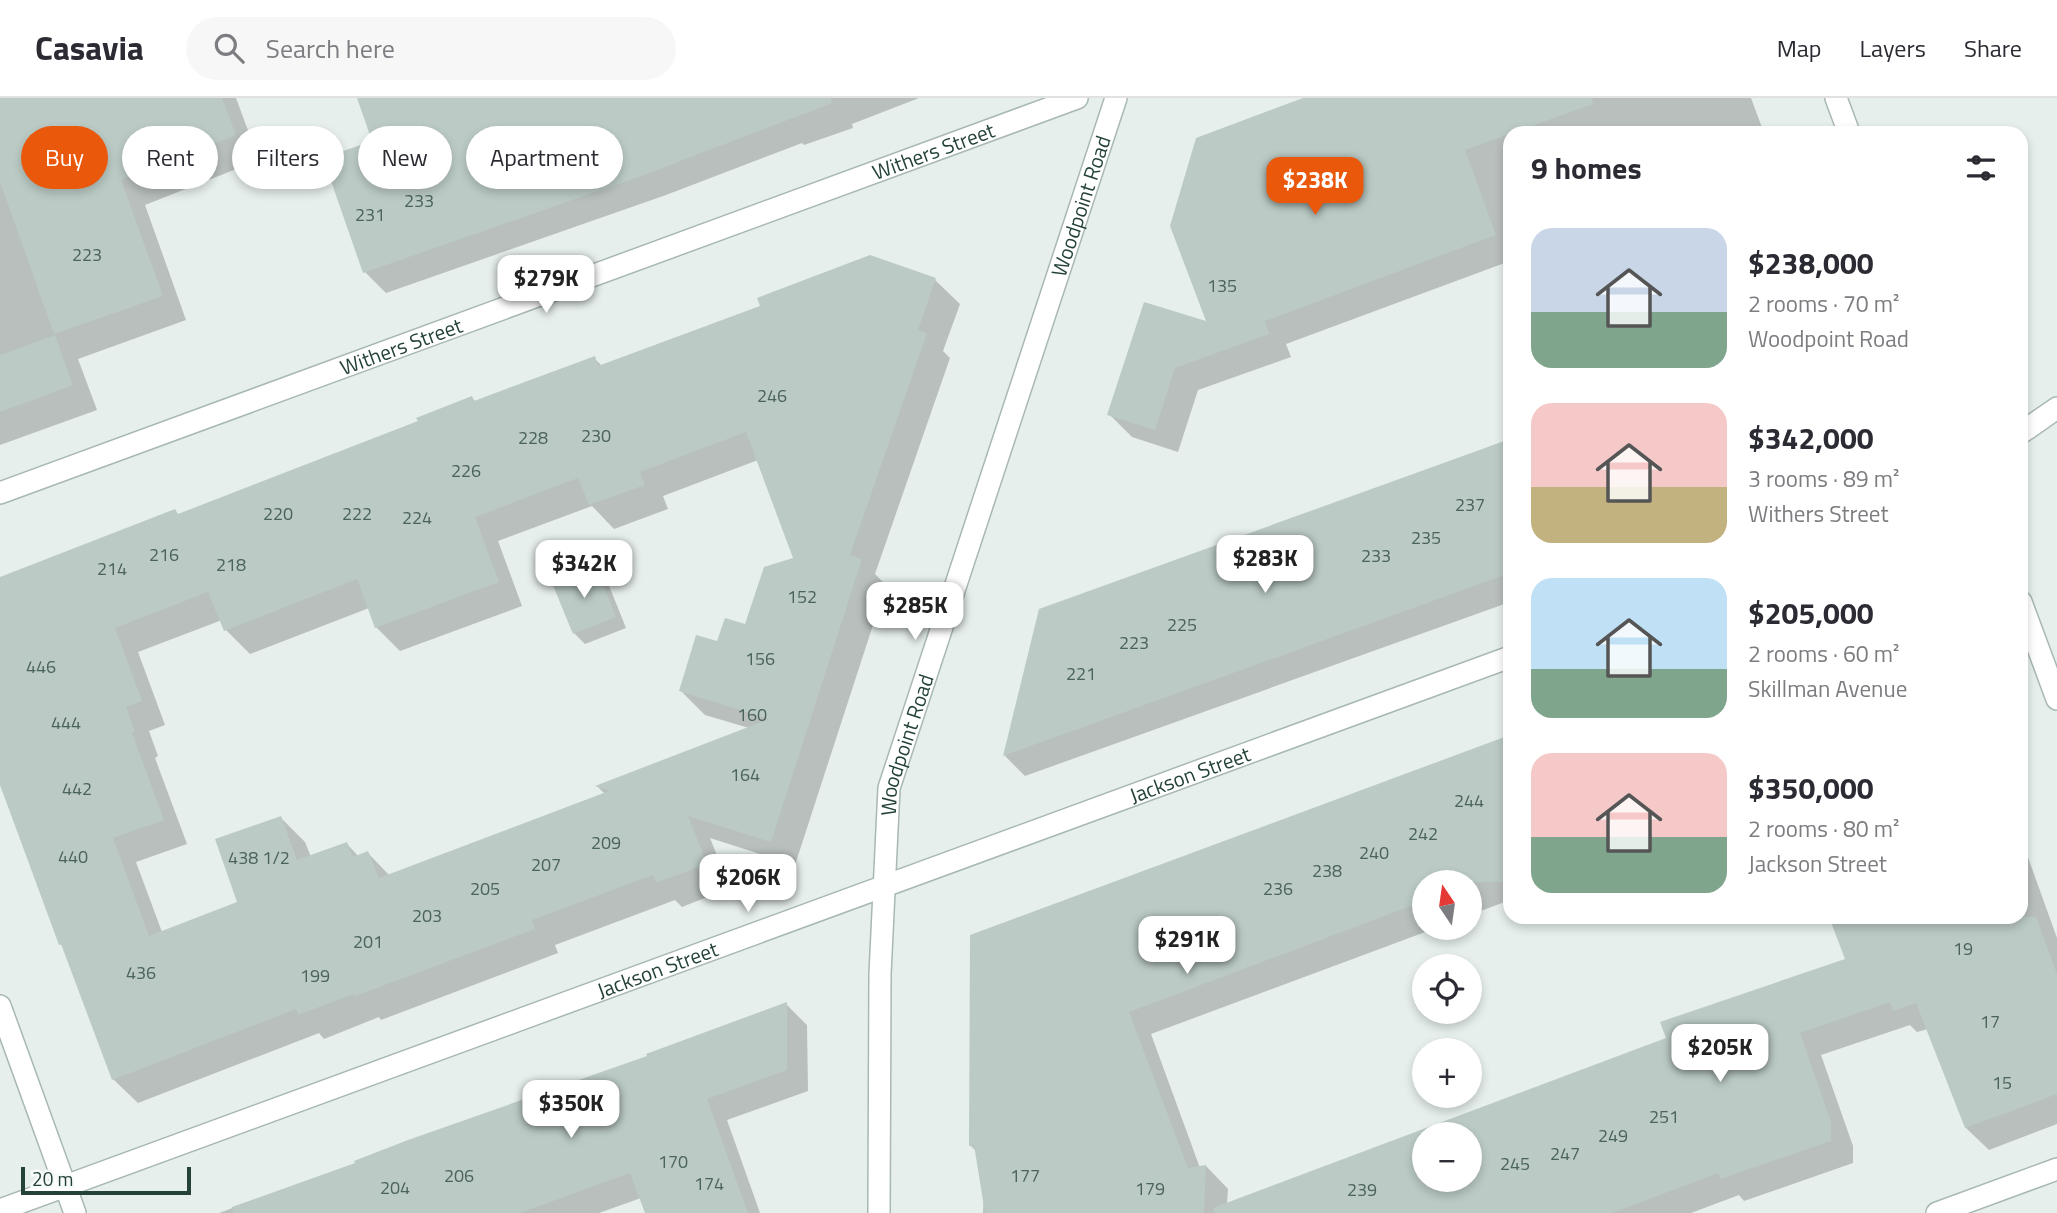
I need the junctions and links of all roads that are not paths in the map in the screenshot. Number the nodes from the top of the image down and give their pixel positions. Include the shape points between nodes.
1 (1077, 98) edge
2 (1116, 98) edge
3 (1836, 98) edge
4 (1846, 126) edge
5 (2057, 408) edge
6 (2028, 428) edge
7 (0, 493) edge
8 (2028, 622) edge
9 (1503, 660) edge
10 (2057, 699) edge
11 (884, 886) junction
12 (0, 1006) edge
13 (2057, 1169) edge
14 (65, 1187) junction
15 (0, 1210) edge
16 (75, 1213) edge
17 (879, 1213) edge
18 (1937, 1213) edge

1 - 7 street, Withers Street
2 - 11 street, Woodpoint Road via 889,788
3 - 4 street
5 - 6 street
8 - 10 street
9 - 11 street, Jackson Street
11 - 14 street, Jackson Street
11 - 17 street, Woodpoint Road
12 - 14 street
13 - 18 street
14 - 15 street, Jackson Street
14 - 16 street

